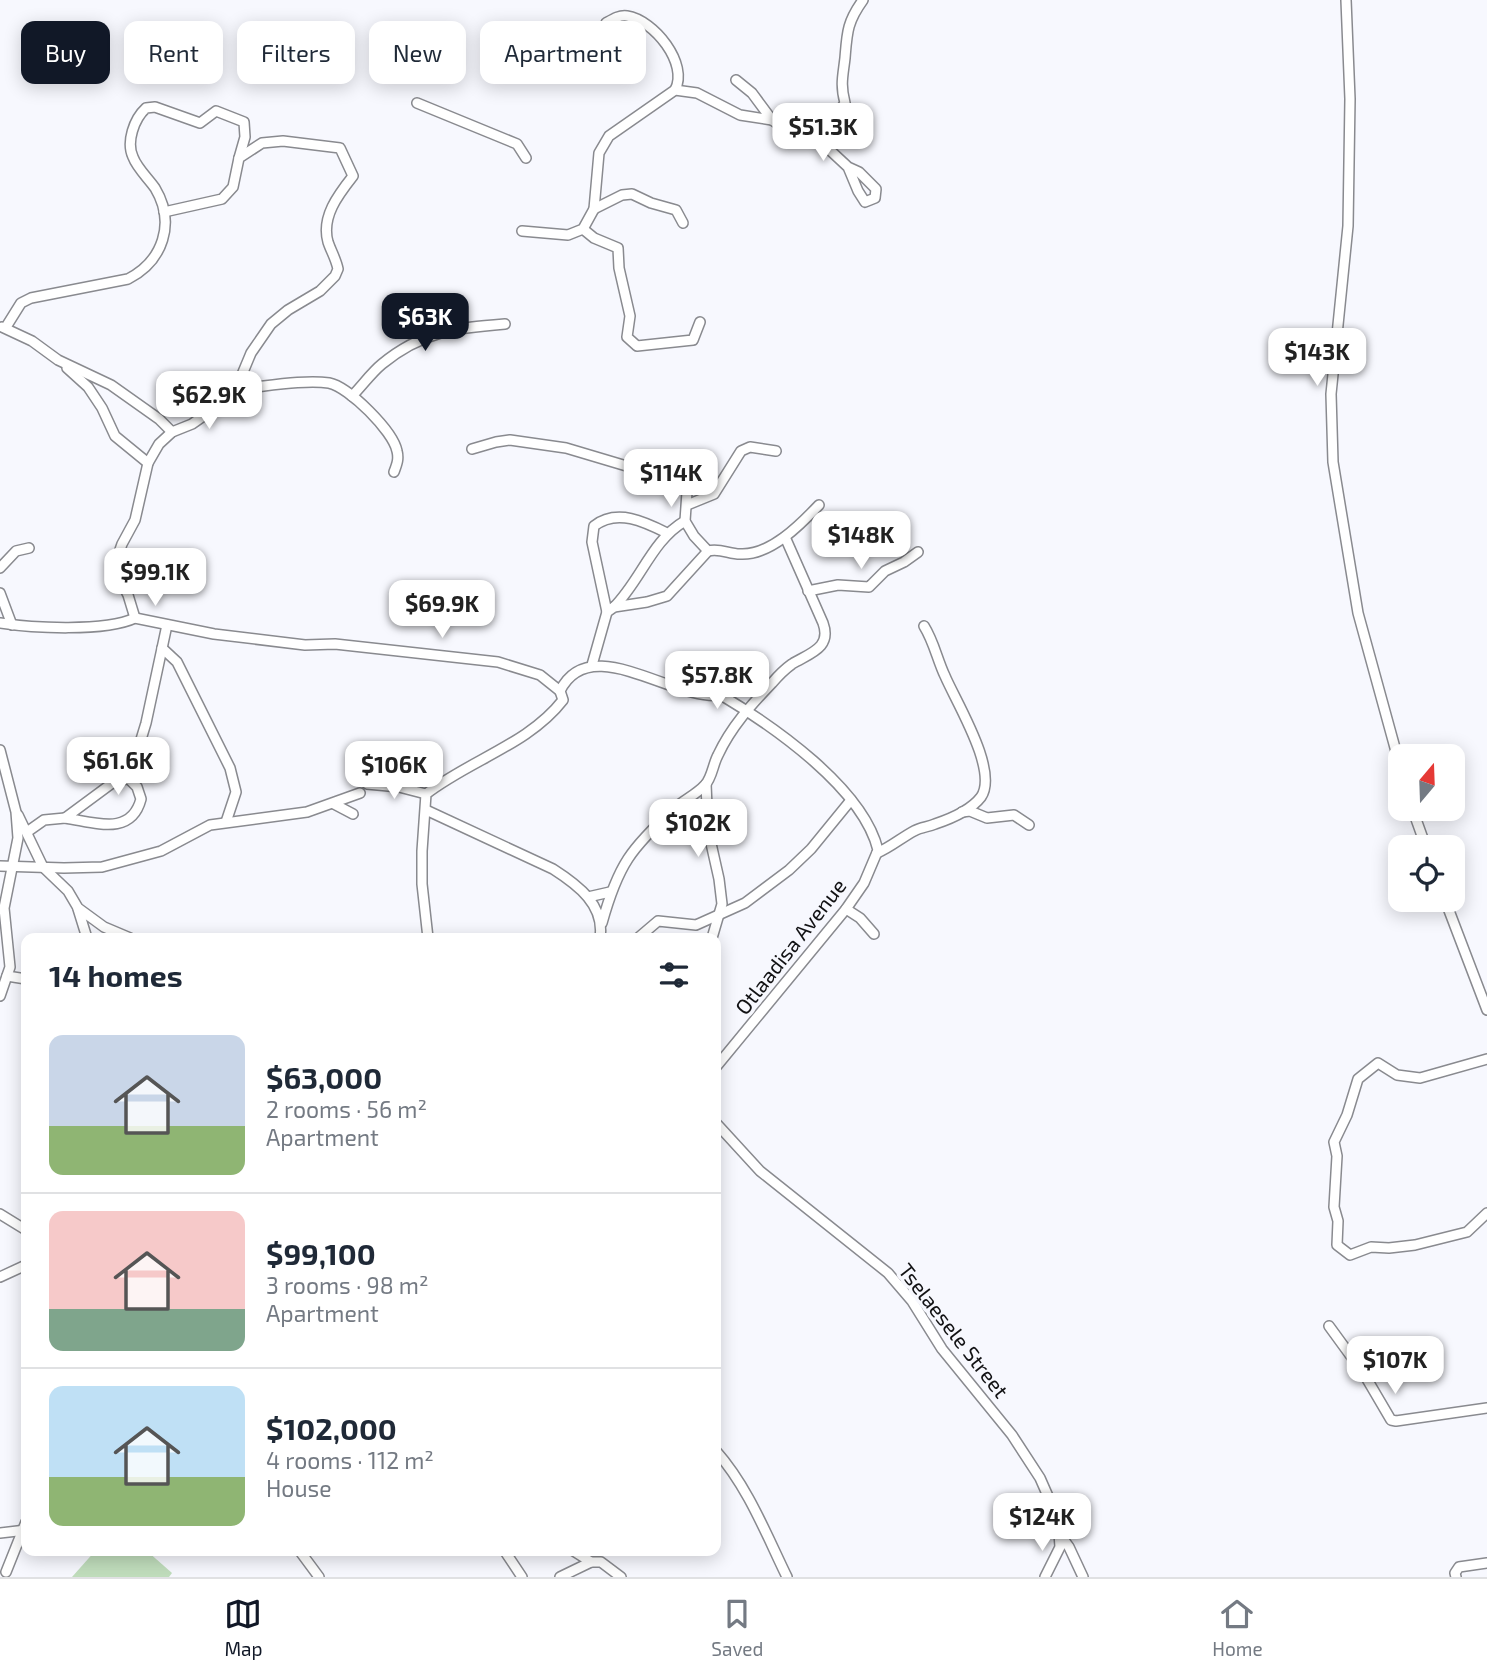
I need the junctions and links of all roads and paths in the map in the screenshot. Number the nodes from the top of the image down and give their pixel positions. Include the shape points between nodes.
1 (863, 0) edge
2 (1346, 0) edge
3 (610, 21) edge
4 (637, 21) edge
5 (646, 26) edge
6 (736, 80) dead end
7 (675, 90) junction
8 (417, 103) dead end
9 (772, 120) junction
10 (819, 140) junction
11 (239, 158) junction
12 (526, 158) dead end
13 (848, 167) dead end
14 (594, 209) junction
15 (164, 212) junction
16 (683, 223) dead end
17 (583, 229) junction
18 (522, 231) dead end
19 (700, 323) dead end
20 (505, 324) dead end
21 (3, 327) edge
22 (58, 360) junction
23 (236, 389) junction
24 (352, 396) junction
25 (172, 432) junction
26 (472, 449) dead end
27 (776, 451) dead end
28 (148, 463) junction
29 (394, 472) dead end
30 (687, 505) junction
31 (819, 505) dead end
32 (685, 521) junction
33 (667, 533) junction
34 (785, 537) junction
35 (29, 548) dead end
36 (708, 551) junction
37 (918, 552) dead end
38 (0, 568) edge
39 (808, 591) junction
40 (0, 593) edge
41 (611, 610) junction
42 (135, 618) junction
43 (0, 623) edge
44 (12, 625) junction
45 (166, 625) junction
46 (925, 626) dead end
47 (162, 648) junction
48 (592, 665) junction
49 (560, 691) junction
50 (746, 711) junction
51 (1394, 744) edge
52 (0, 750) edge
53 (5, 778) edge
54 (129, 779) junction
55 (367, 784) dead end
56 (706, 784) junction
57 (360, 793) dead end
58 (426, 794) junction
59 (851, 800) junction
60 (334, 804) junction
61 (426, 810) junction
62 (960, 812) junction
63 (353, 814) dead end
64 (18, 815) junction
65 (65, 818) junction
66 (44, 820) junction
67 (226, 822) junction
68 (1029, 825) dead end
69 (27, 832) junction
70 (877, 853) junction
71 (0, 866) edge
72 (13, 866) junction
73 (43, 867) junction
74 (610, 892) junction
75 (588, 897) junction
76 (78, 908) junction
77 (846, 909) junction
78 (1450, 912) edge
79 (720, 914) junction
80 (603, 923) junction
81 (104, 927) junction
82 (88, 933) edge
83 (96, 933) edge
84 (118, 933) edge
85 (428, 933) edge
86 (601, 933) edge
87 (644, 933) edge
88 (714, 933) edge
89 (874, 934) dead end
90 (7, 976) junction
91 (21, 978) edge
92 (0, 996) edge
93 (1487, 1010) edge
94 (1487, 1059) edge
95 (721, 1061) edge
96 (721, 1128) edge
97 (1487, 1213) edge
98 (0, 1214) edge
99 (21, 1227) edge
100 (21, 1267) edge
101 (0, 1277) edge
102 (1329, 1326) dead end
103 (1487, 1408) edge
104 (721, 1457) edge
105 (21, 1528) edge
106 (0, 1533) edge
107 (1060, 1535) junction
108 (21, 1537) edge
109 (303, 1556) edge
110 (508, 1556) edge
111 (582, 1556) edge
112 (591, 1562) junction
113 (1487, 1563) edge
114 (4, 1571) edge
115 (319, 1577) edge
116 (522, 1577) edge
117 (561, 1577) edge
118 (621, 1577) edge
119 (787, 1577) edge
120 (1045, 1577) edge
121 (1083, 1577) edge
122 (1456, 1577) edge

1 - 10 street via 845,32 840,85 845,103
2 - 51 street via 1348,226 1331,394 1333,462 1358,612
3 - 4 street via 629,16
5 - 7 street via 664,40 676,62 680,81
6 - 9 street
7 - 9 street via 697,93 740,115
7 - 14 street via 609,136 599,153
8 - 12 street via 517,144
9 - 10 street via 804,143
10 - 13 street
11 - 15 street via 233,187 222,199
11 - 15 street via 243,122 216,111 200,122 146,108 138,115 131,136 132,157 156,191
11 - 23 street via 262,143 340,148 353,176 335,199 328,218 327,240 338,268 335,276 271,324 251,353
14 - 16 street via 632,194 676,210
14 - 17 street
15 - 21 street via 158,253 142,272 128,279 30,298
17 - 18 street via 568,235
17 - 19 street via 618,248 630,316 627,337 637,346 693,340
20 - 24 street via 456,328 421,338 381,364
21 - 22 street
22 - 25 street via 111,385
22 - 28 street via 88,387 115,436
23 - 24 street via 327,383
23 - 25 street via 210,412
24 - 29 street via 395,443 398,461
25 - 28 street
26 - 30 street via 520,441 594,454 675,483 687,492
27 - 30 street via 748,447 741,451 714,494
28 - 42 street via 135,520 114,567
30 - 32 street
31 - 34 street
32 - 33 street
32 - 36 street
33 - 41 street
33 - 41 street via 636,519 605,520 594,526 592,542
34 - 36 street via 756,552
34 - 39 street
35 - 38 street via 16,551
36 - 41 street via 667,596
37 - 39 street via 885,571 869,587 838,585
39 - 50 street via 826,630 824,641 790,666
40 - 44 street
41 - 48 street
42 - 44 street via 88,626
42 - 45 street
43 - 44 street
45 - 47 street
45 - 49 street via 305,645 335,644 498,662 540,675
46 - 62 street via 986,775 980,799
47 - 54 street
47 - 67 street via 177,662 230,768 236,792
48 - 49 street via 571,676
48 - 50 street via 694,693 721,695
49 - 58 street via 563,700 534,730
50 - 56 street
50 - 59 street via 805,754
52 - 53 street
53 - 64 street
54 - 65 street via 117,780
54 - 65 street via 141,799 132,818 114,825
55 - 58 street
56 - 74 street via 648,833 624,863
56 - 79 street
57 - 60 street
58 - 61 street
59 - 70 street via 864,817
59 - 79 street via 789,870 745,903
60 - 63 street
60 - 67 street via 295,815
61 - 75 street via 553,869
61 - 85 street via 422,873
62 - 68 street via 987,818 1014,815
62 - 70 street via 915,830
64 - 66 street
64 - 69 street
64 - 72 street
65 - 66 street
66 - 69 street
67 - 73 street via 209,825 131,861 102,867
69 - 73 street
70 - 77 street, Otlaadisa Avenue
71 - 72 street
72 - 73 street
72 - 90 street via 4,908 10,957
73 - 76 street
74 - 75 street
74 - 80 street
75 - 80 street
76 - 81 street
76 - 82 street
77 - 89 street
77 - 95 street, Otlaadisa Avenue
78 - 93 street
79 - 87 street via 696,925 658,921
79 - 88 street
80 - 86 street
81 - 83 street
81 - 84 street
90 - 91 street
90 - 92 street
94 - 97 street via 1420,1077 1397,1075 1378,1063 1359,1079 1334,1142 1337,1245 1350,1255 1371,1248 1415,1245 1467,1232
96 - 107 street, Tselaesele Street via 760,1171 869,1256 901,1287 942,1349 1032,1463 1055,1510
98 - 99 street
100 - 101 street
102 - 103 street via 1391,1420
104 - 119 street via 754,1509
105 - 106 street
107 - 120 street via 1060,1547
107 - 121 street, Tselaesele Street
108 - 114 street
109 - 115 street
110 - 116 street
111 - 112 street
112 - 117 street
112 - 118 street via 601,1562
113 - 122 street via 1459,1567

